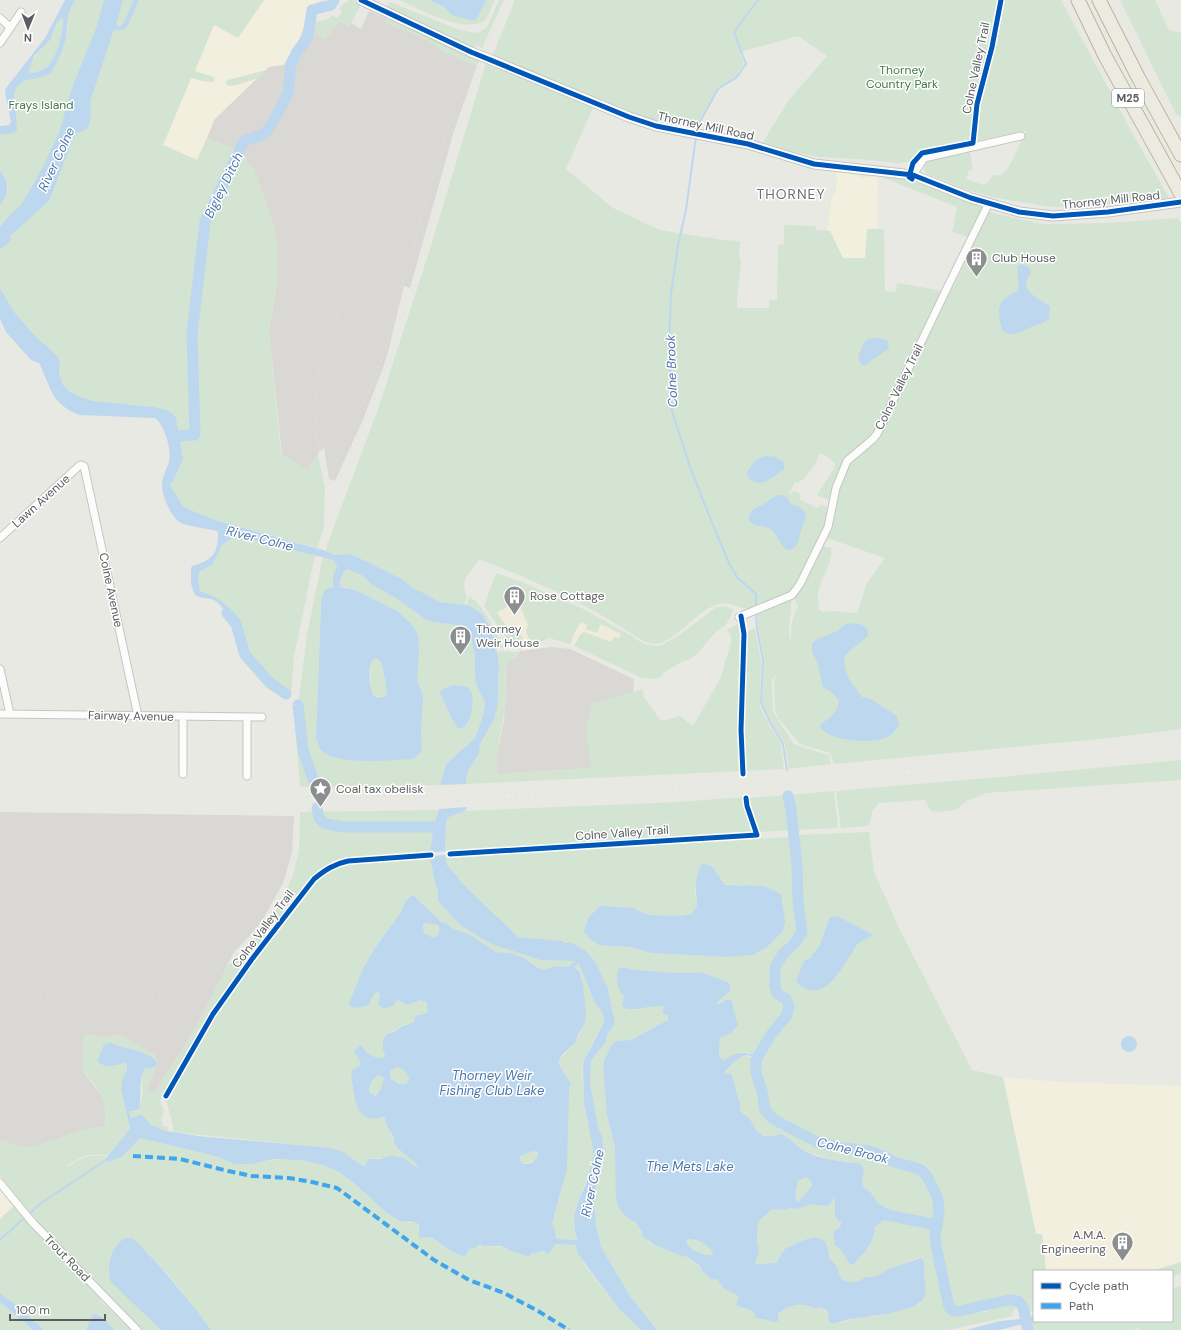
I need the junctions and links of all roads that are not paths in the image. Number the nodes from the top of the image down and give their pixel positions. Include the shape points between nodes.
1 (361, 0) edge
2 (1078, 0) edge
3 (1099, 0) edge
4 (21, 12) dead end
5 (0, 18) edge
6 (10, 27) junction
7 (0, 43) edge
8 (1021, 136) dead end
9 (1181, 155) edge
10 (913, 175) junction
11 (1181, 194) edge
12 (1181, 202) edge
13 (988, 205) junction
14 (82, 465) joint
15 (0, 538) edge
16 (738, 618) dead end
17 (0, 669) edge
18 (0, 714) edge
19 (10, 714) junction
20 (138, 716) junction
21 (183, 716) junction
22 (247, 717) junction
23 (262, 717) dead end
24 (183, 774) dead end
25 (247, 776) dead end
26 (0, 1183) edge
27 (137, 1330) edge

1 - 10 street, Thorney Mill Road, bridge via 471,52 656,126 748,144 814,164
2 - 11 highway, M25 via 1105,56
3 - 9 highway, M25
4 - 6 street
5 - 6 street
6 - 7 street
8 - 10 street via 924,158
10 - 13 street, Thorney Mill Road
12 - 13 street, Thorney Mill Road via 1108,212 1053,216
13 - 16 street, Colne Valley Trail via 877,434 847,461 836,488 828,527 800,584 792,595
14 - 15 street, Lawn Avenue
14 - 20 street, Colne Avenue
17 - 19 street
18 - 19 street, Fairway Avenue
19 - 20 street, Fairway Avenue
20 - 21 street, Fairway Avenue
21 - 22 street, Fairway Avenue
21 - 24 street
22 - 23 street, Fairway Avenue
22 - 25 street
26 - 27 street, Trout Road via 33,1223

